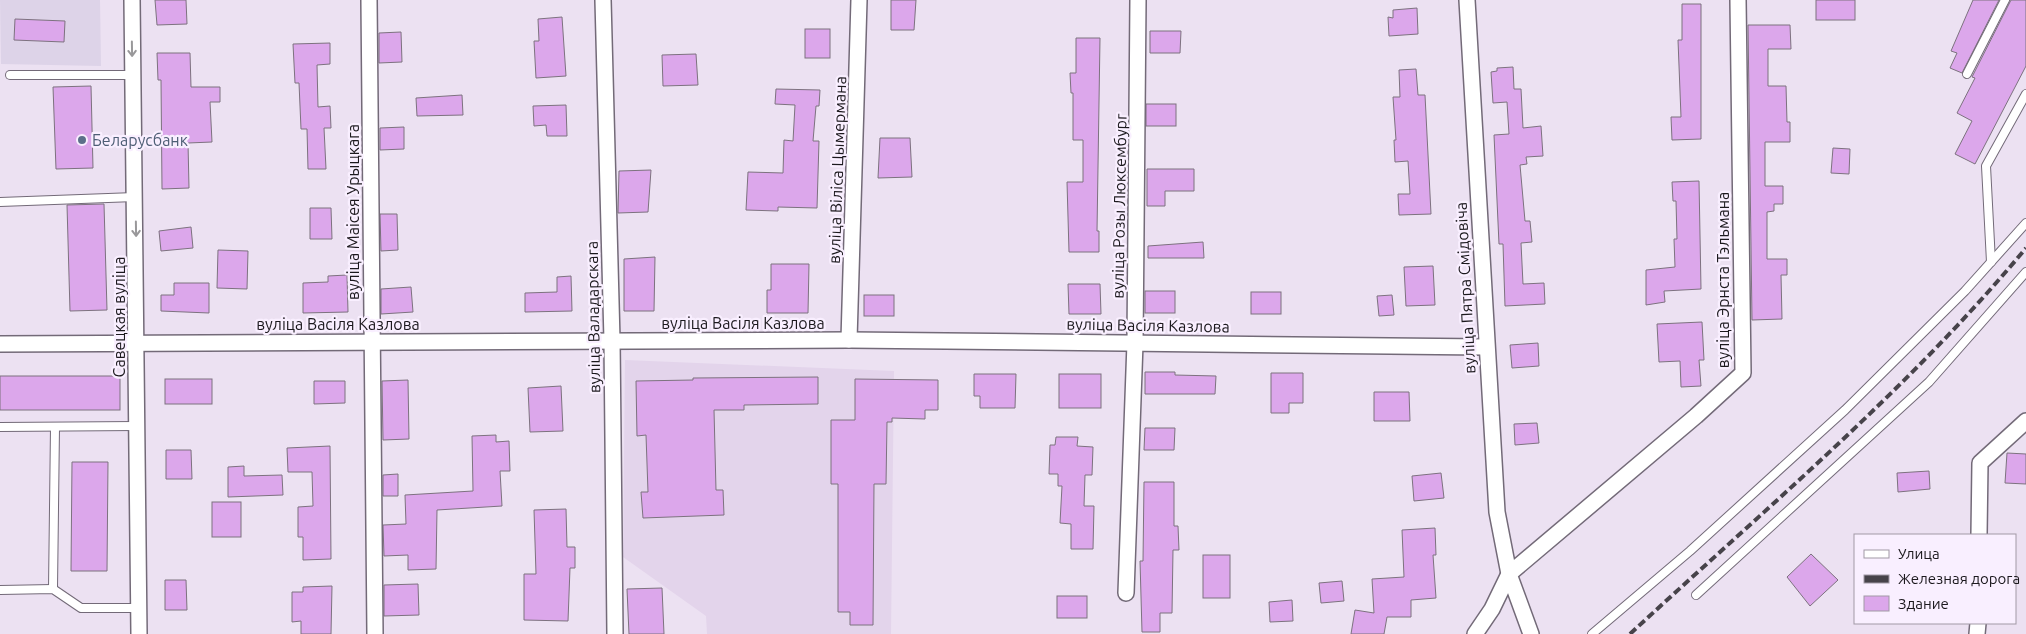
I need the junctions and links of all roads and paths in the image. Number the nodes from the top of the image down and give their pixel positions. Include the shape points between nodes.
1 (132, 0) edge
2 (369, 0) edge
3 (602, 0) edge
4 (859, 0) edge
5 (1138, 0) edge
6 (1467, 0) edge
7 (1738, 0) edge
8 (2005, 0) edge
9 (1967, 74) dead end
10 (10, 75) dead end
11 (133, 75) junction
12 (2026, 94) edge
13 (136, 197) junction
14 (0, 202) edge
15 (2026, 223) edge
16 (1991, 262) junction
17 (2026, 272) edge
18 (612, 340) junction
19 (849, 340) junction
20 (137, 342) junction
21 (372, 342) junction
22 (1135, 342) junction
23 (0, 344) edge
24 (1485, 348) junction
25 (2026, 421) edge
26 (137, 426) junction
27 (0, 427) edge
28 (55, 428) junction
29 (1979, 534) edge
30 (1509, 574) junction
31 (53, 589) junction
32 (0, 590) edge
33 (1126, 593) dead end
34 (1696, 595) dead end
35 (138, 608) junction
36 (139, 634) edge
37 (375, 634) edge
38 (615, 634) edge
39 (1475, 634) edge
40 (1531, 634) edge
41 (1592, 634) edge

1 -> 11 street, Савецкая вуліца
2 - 21 street, вуліца Маісея Урыцкага
3 - 18 street, вуліца Валадарскага
4 - 19 street, вуліца Віліса Цымермана
5 - 22 street, вуліца Розы Люксембург
6 - 24 street, вуліца Пятра Смідовіча
7 - 30 street, вуліца Эрнста Тэльмана via 1743,373
8 - 9 lane
10 - 11 lane
11 - 13 street, Савецкая вуліца
12 - 16 lane via 1986,166
13 - 14 lane
13 -> 20 street, Савецкая вуліца
15 - 16 lane
16 - 41 lane via 1845,410 1690,552
17 - 34 lane via 1929,382
18 - 19 street, вуліца Васіля Казлова
18 - 21 street, вуліца Васіля Казлова
18 - 38 street, вуліца Валадарскага
19 - 22 street, вуліца Васіля Казлова
20 - 21 street, вуліца Васіля Казлова
20 - 23 street, вуліца Васіля Казлова
20 - 26 street, Савецкая вуліца
21 - 37 street, вуліца Маісея Урыцкага
22 - 24 street, вуліца Васіля Казлова
22 - 33 street, вуліца Розы Люксембург
24 - 30 street, вуліца Пятра Смідовіча via 1496,512
25 - 29 street via 1980,463
26 - 28 lane
26 - 35 street, Савецкая вуліца
27 - 28 lane
28 - 31 lane
30 - 39 street
30 - 40 street, вуліца Пятра Смідовіча
31 - 32 lane
31 - 35 lane via 82,608
35 - 36 street, Савецкая вуліца

